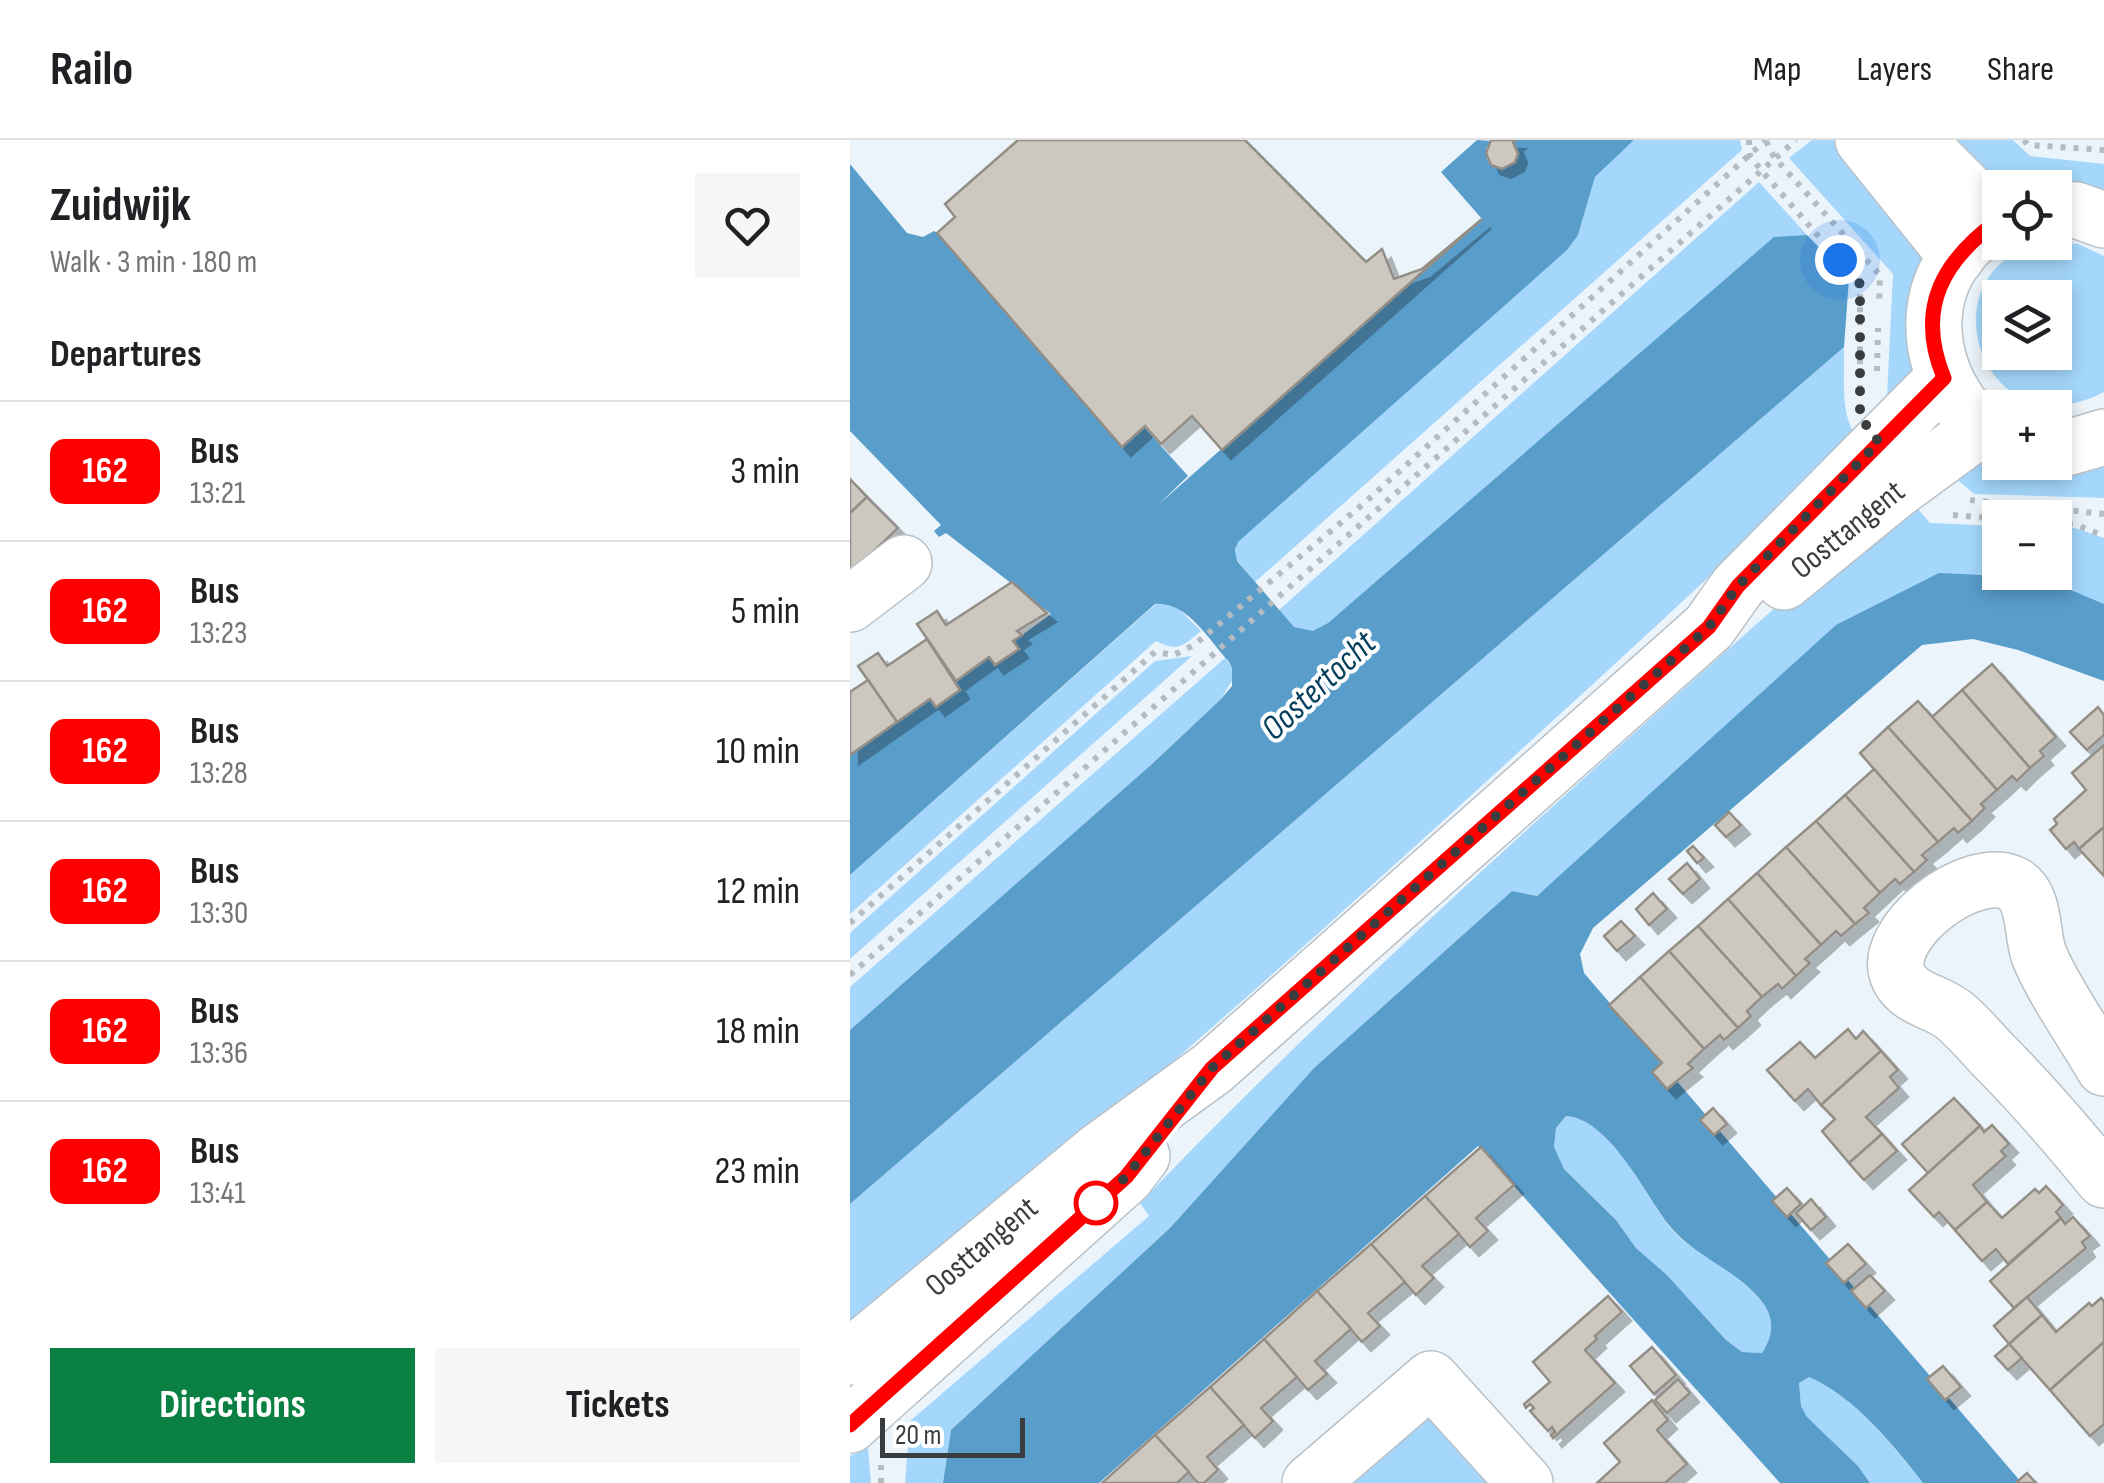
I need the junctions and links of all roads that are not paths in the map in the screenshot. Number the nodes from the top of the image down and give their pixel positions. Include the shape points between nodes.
1 (1882, 141) edge
2 (2072, 210) edge
3 (2104, 220) edge
4 (1971, 221) edge
5 (1944, 378) junction
6 (1982, 423) edge
7 (1982, 434) edge
8 (2104, 437) edge
9 (2072, 447) edge
10 (1894, 461) junction
11 (904, 563) dead end
12 (850, 604) edge
13 (1212, 1068) junction
14 (2104, 1068) edge
15 (2104, 1180) edge
16 (850, 1357) edge
17 (850, 1425) edge
18 (1310, 1483) edge
19 (1525, 1483) edge

1 - 4 main road
2 - 3 main road
4 - 5 main road via 1935,304 1933,339
5 - 6 main road via 1960,406
5 - 10 main road, Oosttangent
7 - 10 main road, Oosttangent
8 - 9 main road
10 - 13 main road, Oosttangent via 1758,603 1709,627
11 - 12 main road
13 - 16 main road, Oosttangent via 1100,1150
13 - 17 main road, Oosttangent via 1126,1177
14 - 15 main road via 2039,956 2026,895 2012,884 1992,879 1961,887 1928,911 1896,949 1894,964 1905,987 1953,1014 2048,1111
18 - 19 main road via 1431,1380

